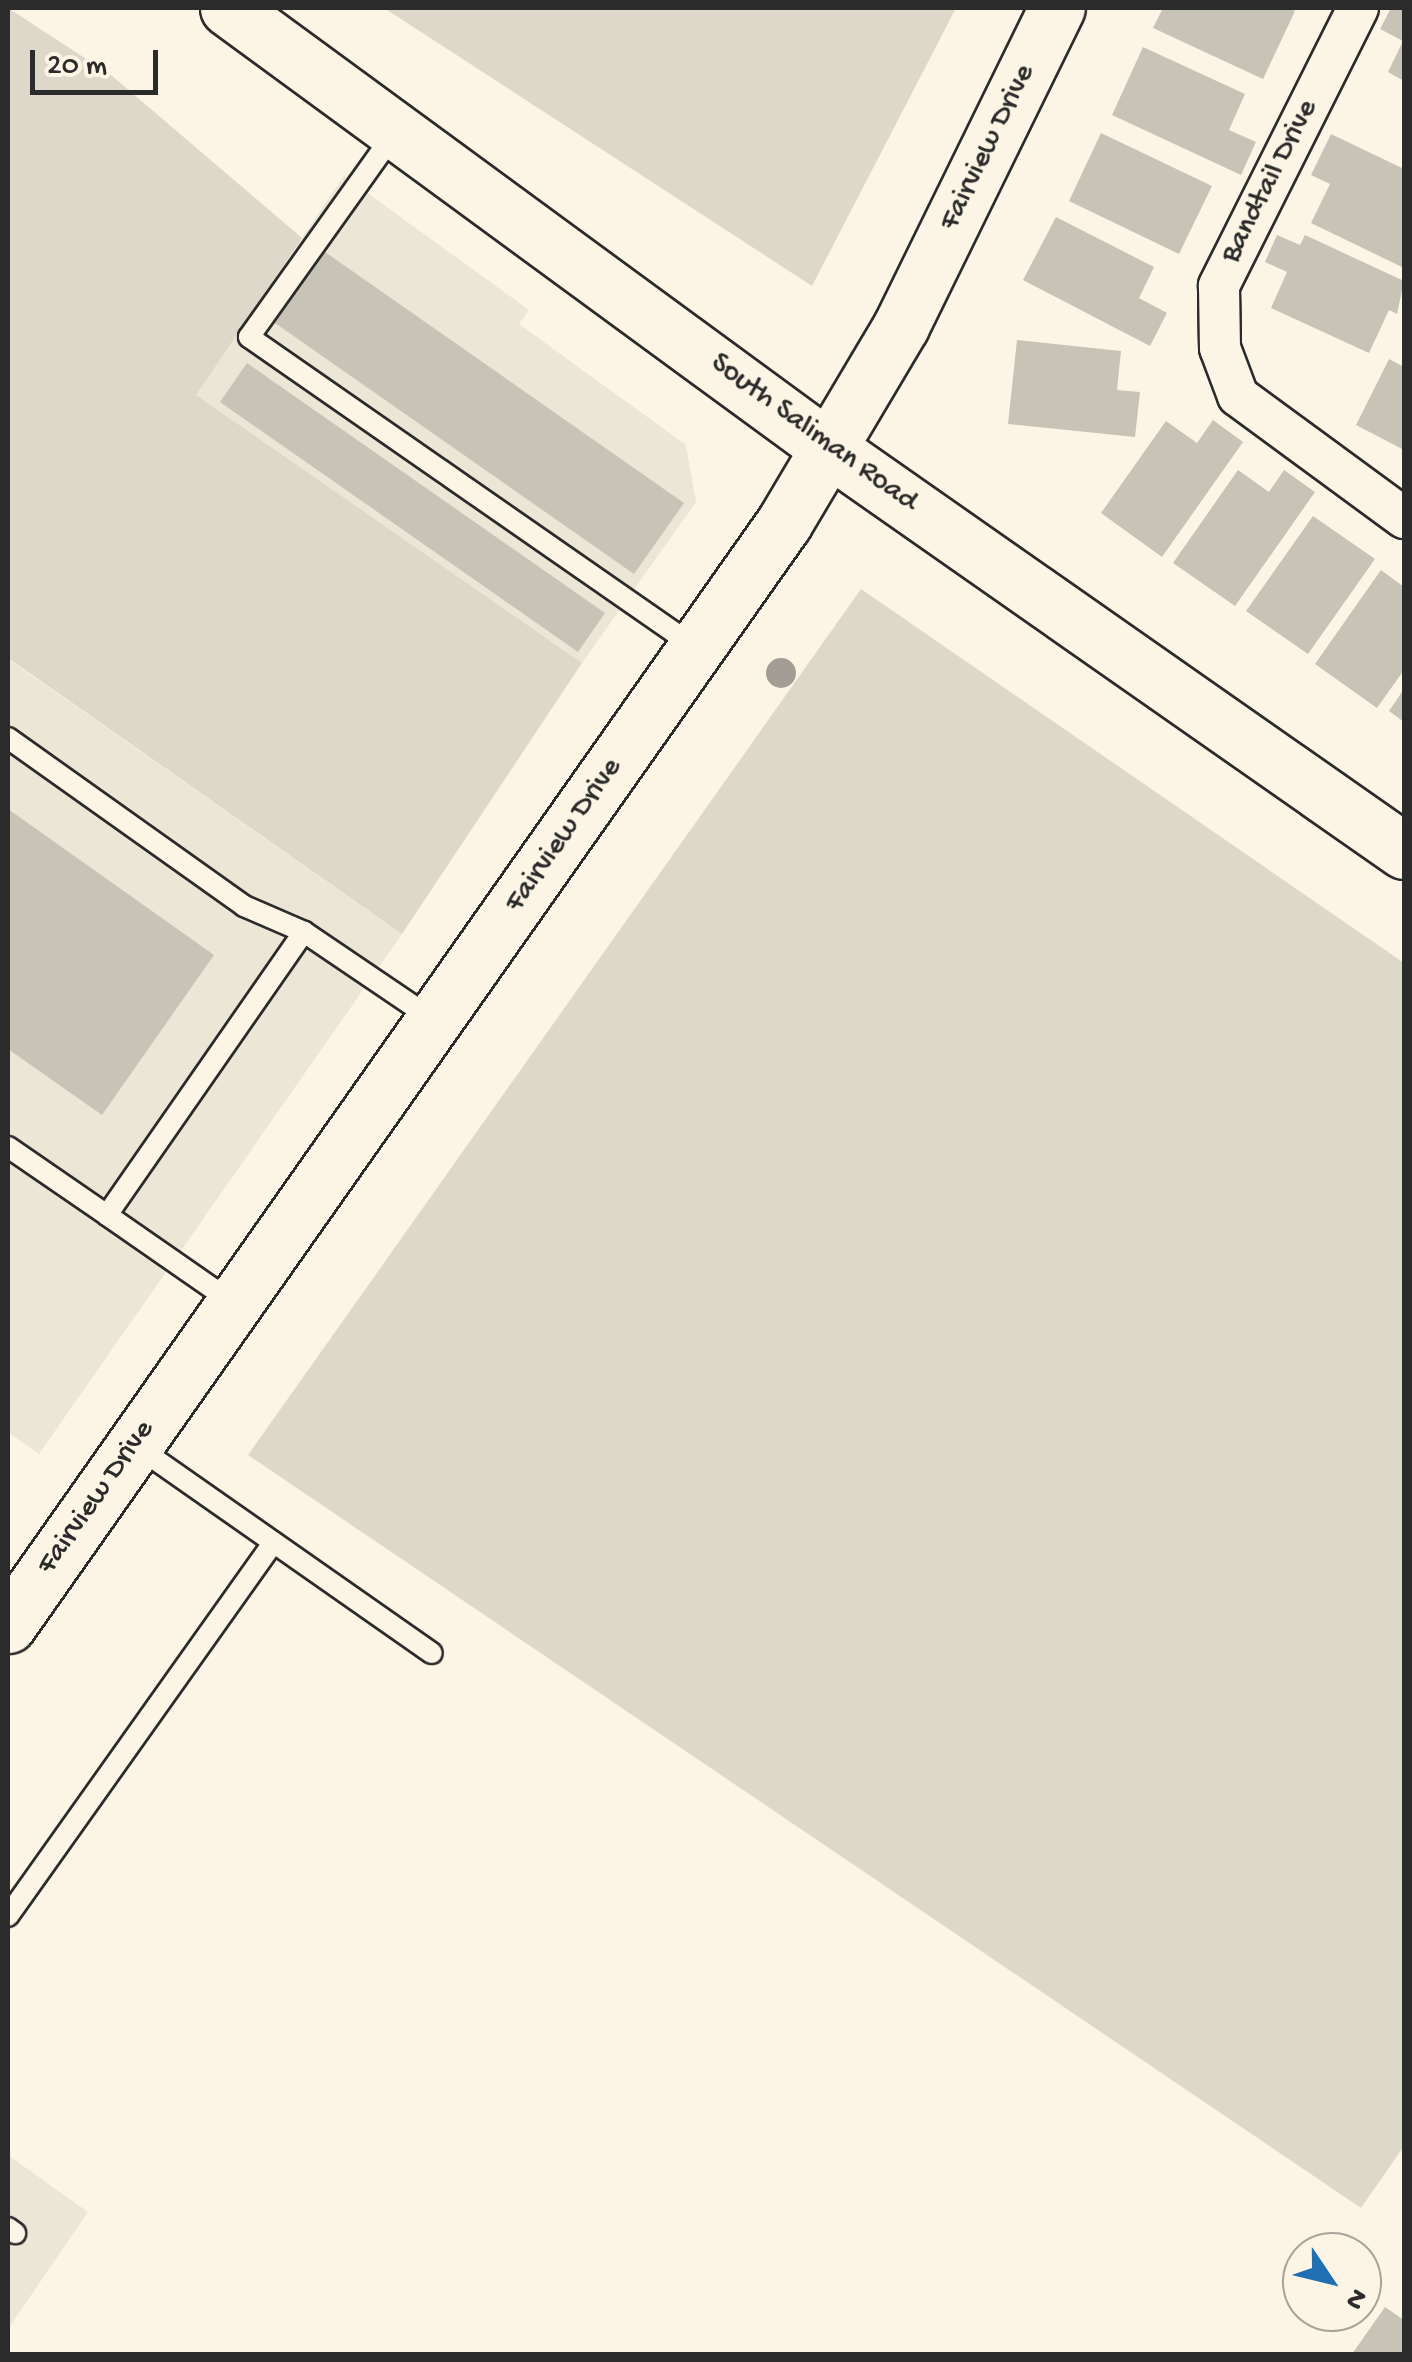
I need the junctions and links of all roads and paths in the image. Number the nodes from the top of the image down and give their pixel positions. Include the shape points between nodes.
1 (228, 8) edge
2 (1057, 8) edge
3 (1358, 8) edge
4 (396, 130) junction
5 (831, 450) junction
6 (1404, 518) edge
7 (696, 648) junction
8 (8, 738) edge
9 (1404, 851) edge
10 (304, 932) junction
11 (436, 1021) junction
12 (8, 1147) edge
13 (107, 1215) junction
14 (235, 1304) junction
15 (134, 1445) junction
16 (272, 1543) junction
17 (8, 1625) edge
18 (432, 1653) dead end
19 (8, 1916) edge

1 - 4 main road, South Saliman Road
2 - 5 main road, Fairview Drive via 901,326
3 - 6 street, Bandtail Drive via 1219,286 1220,348 1238,396
4 - 5 main road, South Saliman Road
4 - 7 lane via 249,337
5 - 7 main road, Fairview Drive
5 - 9 main road, South Saliman Road
7 - 11 main road, Fairview Drive
8 - 10 lane via 244,906
10 - 11 lane
10 - 13 lane
11 - 14 main road, Fairview Drive
12 - 13 lane
13 - 14 lane
14 - 15 main road, Fairview Drive
15 - 16 lane
15 - 17 main road, Fairview Drive
16 - 18 lane
16 - 19 lane

